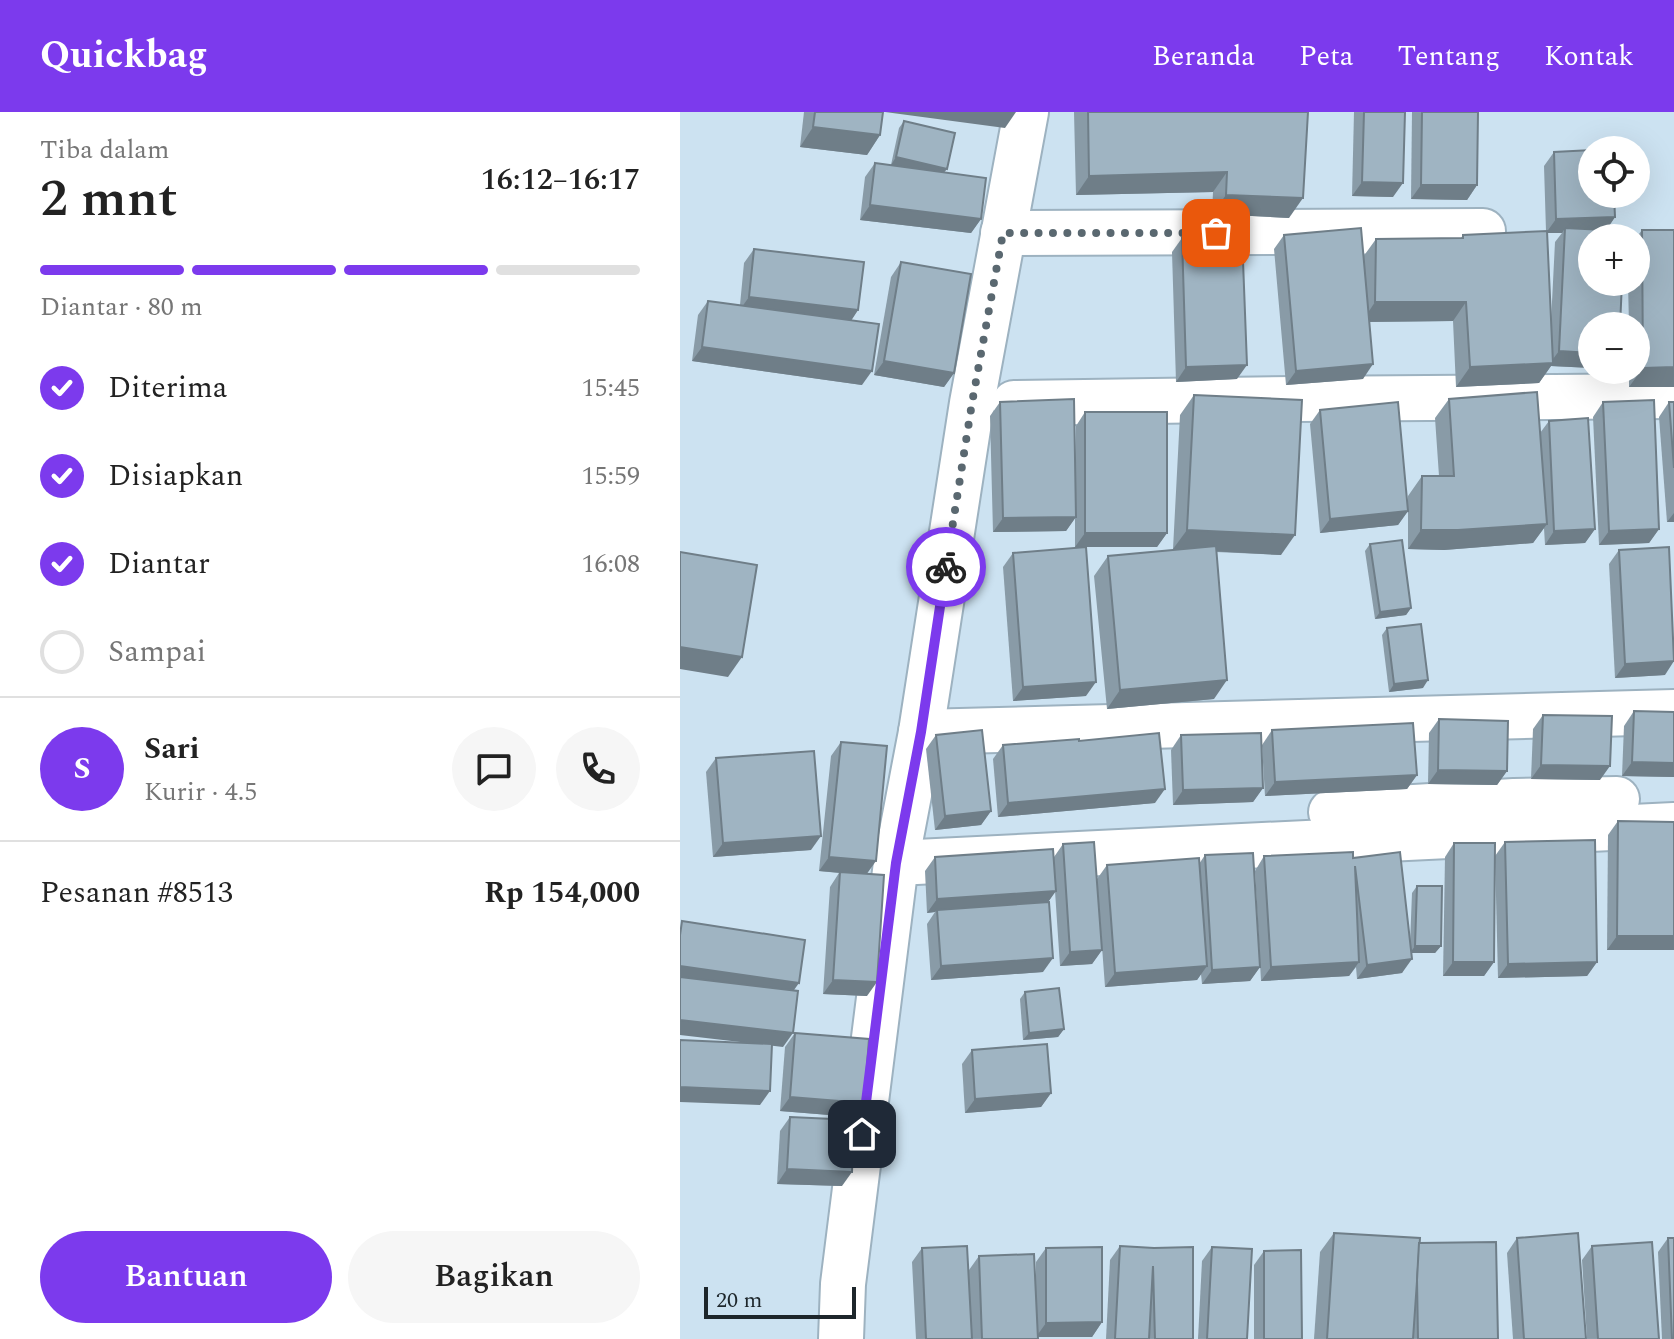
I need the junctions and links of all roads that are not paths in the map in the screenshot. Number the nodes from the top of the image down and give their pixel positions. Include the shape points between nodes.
1 (1026, 112) edge
2 (1483, 231) edge
3 (1003, 233) junction
4 (1674, 396) edge
5 (972, 403) junction
6 (1674, 712) edge
7 (921, 732) junction
8 (1636, 799) dead end
9 (1674, 825) edge
10 (899, 850) junction
11 (841, 1339) edge

1 - 3 street
2 - 3 street
3 - 5 street
4 - 5 street
5 - 7 street
6 - 7 street
7 - 10 street
8 - 10 street via 1514,801
9 - 10 street
10 - 11 street via 845,1269

